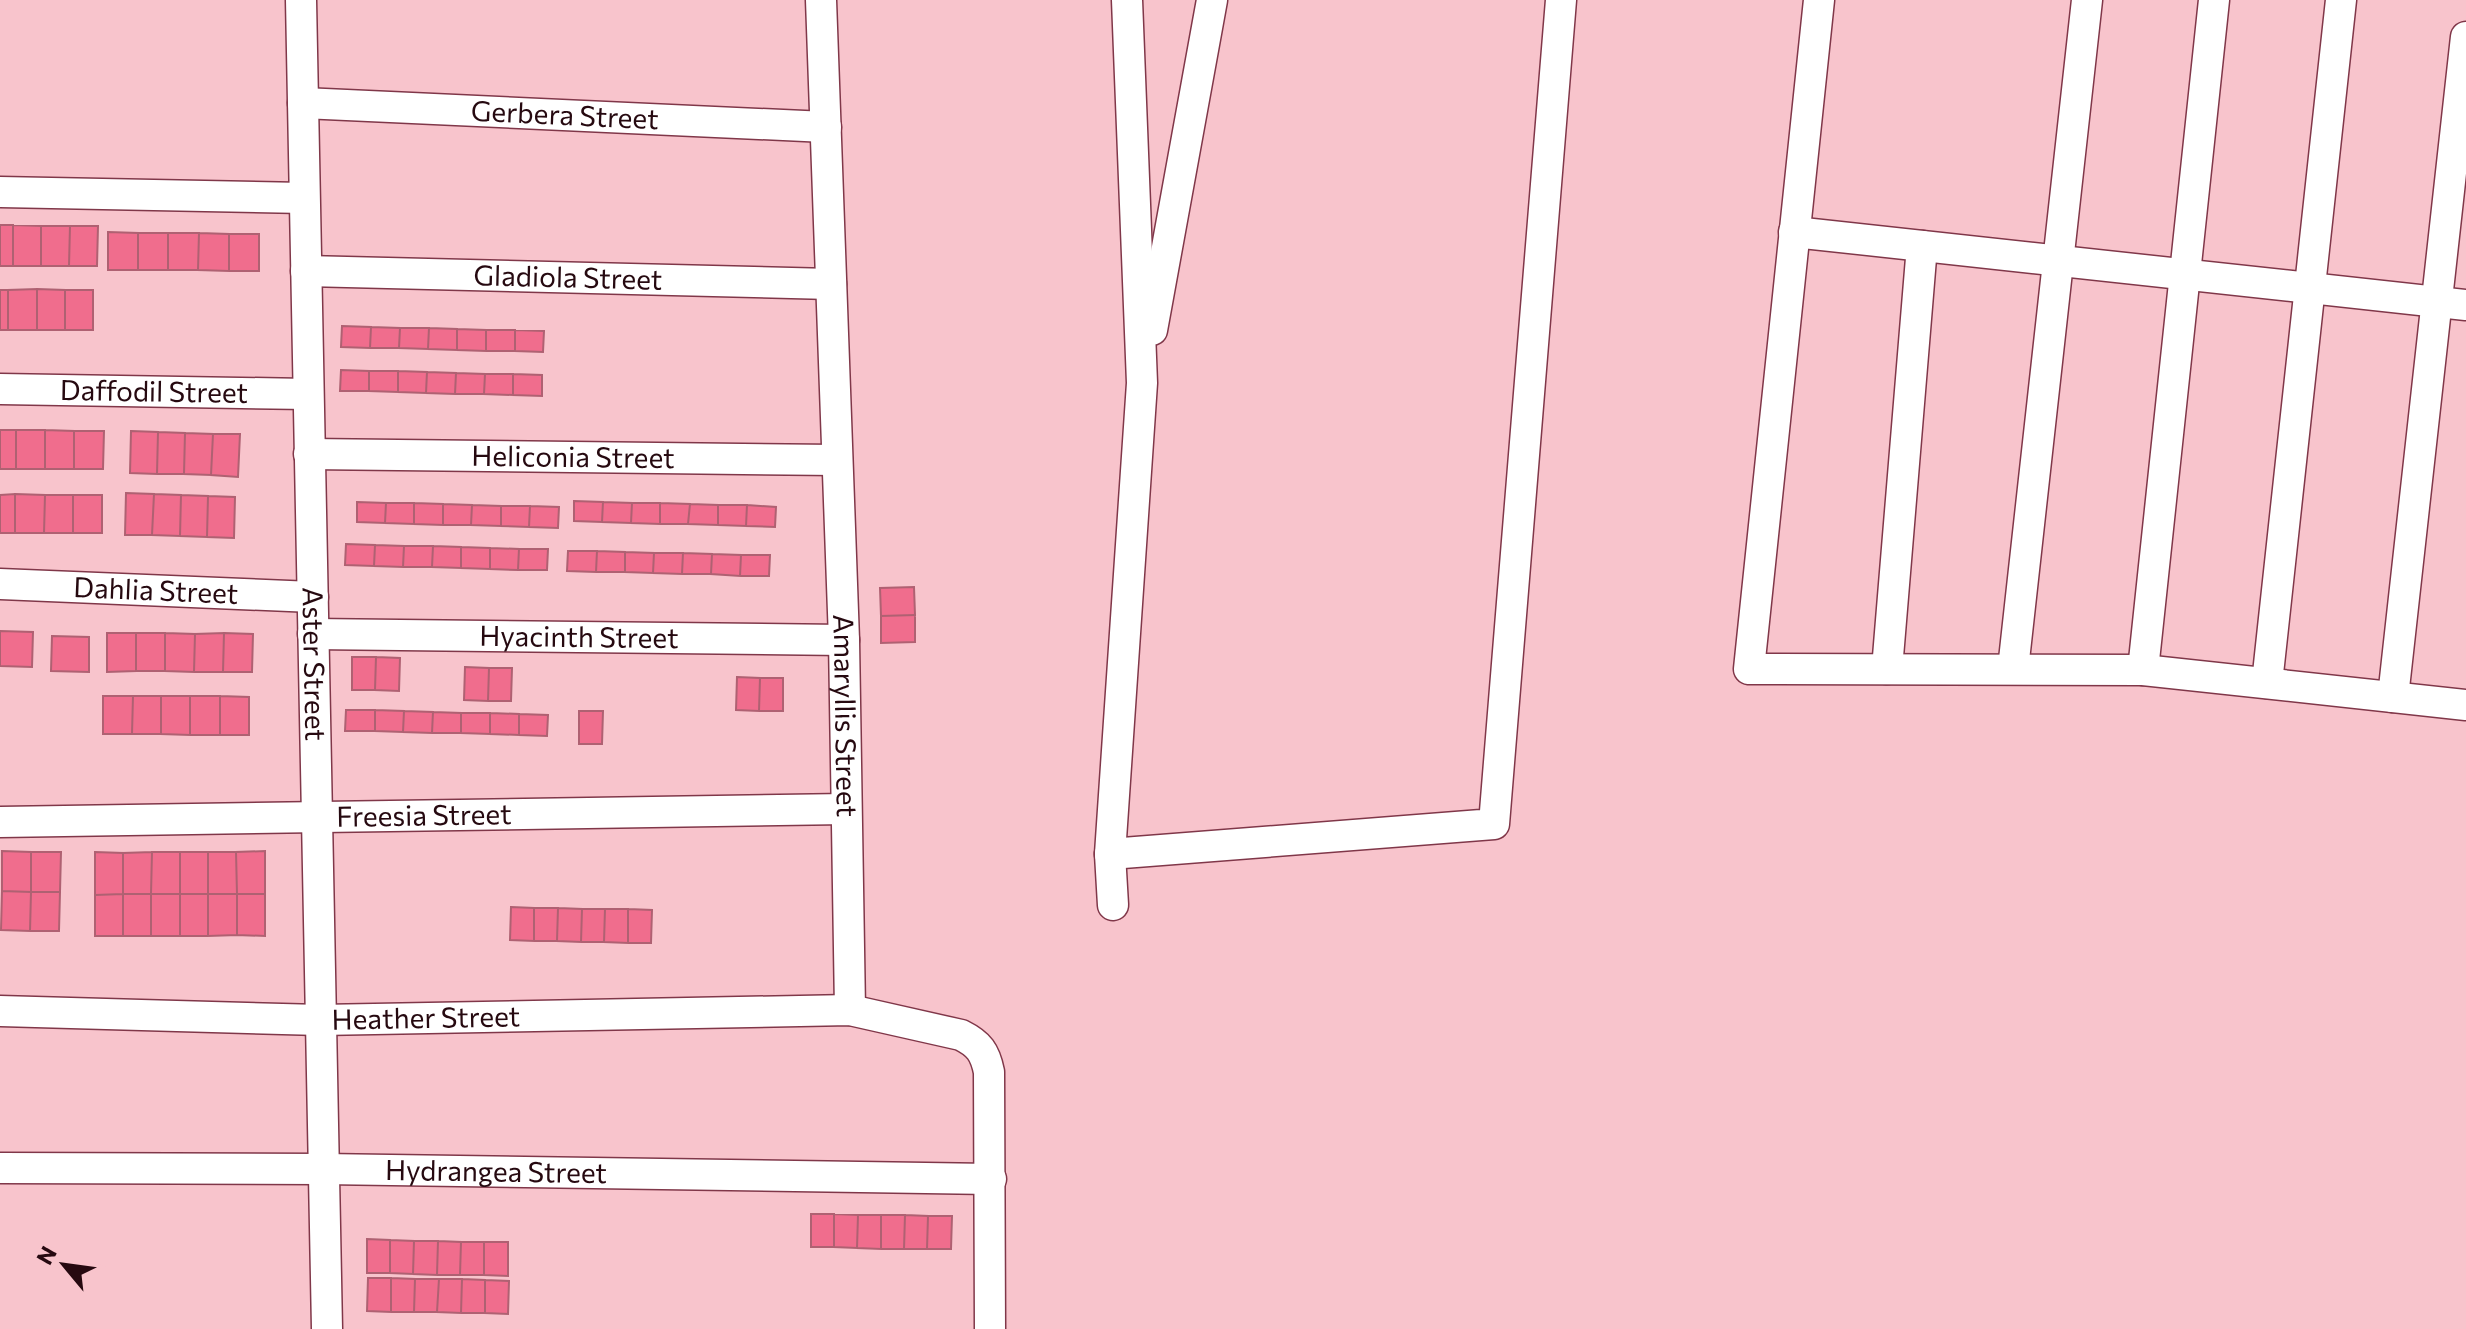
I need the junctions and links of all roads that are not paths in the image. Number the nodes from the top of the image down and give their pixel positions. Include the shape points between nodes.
1 (301, 0) edge
2 (821, 0) edge
3 (1127, 0) edge
4 (1212, 0) edge
5 (1561, 0) edge
6 (1819, 0) edge
7 (2087, 0) edge
8 (2214, 0) edge
9 (2341, 0) edge
10 (2466, 37) edge
11 (303, 103) junction
12 (826, 127) junction
13 (0, 192) edge
14 (304, 198) junction
15 (1794, 232) junction
16 (1922, 246) junction
17 (2058, 261) junction
18 (306, 271) junction
19 (2185, 275) junction
20 (831, 284) junction
21 (2310, 288) junction
22 (2451, 303) edge
23 (1142, 383) junction
24 (0, 389) edge
25 (308, 394) junction
26 (309, 454) junction
27 (837, 460) junction
28 (0, 584) edge
29 (313, 597) junction
30 (313, 634) junction
31 (844, 640) junction
32 (1887, 669) junction
33 (2013, 669) junction
34 (2143, 670) junction
35 (2267, 683) junction
36 (2393, 697) junction
37 (2466, 705) edge
38 (846, 809) junction
39 (317, 816) junction
40 (0, 822) edge
41 (1110, 854) junction
42 (1113, 905) dead end
43 (850, 1010) junction
44 (0, 1011) edge
45 (320, 1020) junction
46 (0, 1168) edge
47 (323, 1169) junction
48 (991, 1179) junction
49 (327, 1329) edge
50 (990, 1329) edge

1 - 11 street, Aster Street
2 - 12 street, Amaryllis Street
3 - 23 street
4 - 23 street
5 - 41 street via 1494,824
6 - 15 street
7 - 17 street
8 - 19 street
9 - 21 street
10 - 22 street
11 - 12 street, Gerbera Street
11 - 14 street, Aster Street
12 - 20 street, Amaryllis Street
13 - 14 street
14 - 18 street, Aster Street
15 - 16 street
15 - 32 street via 1749,669
16 - 17 street
16 - 32 street
17 - 19 street
17 - 33 street
18 - 20 street, Gladiola Street
18 - 25 street, Aster Street
19 - 21 street
19 - 34 street
20 - 27 street, Amaryllis Street
21 - 22 street
21 - 35 street
22 - 36 street
23 - 41 street
24 - 25 street, Daffodil Street
25 - 26 street, Aster Street
26 - 27 street, Heliconia Street
26 - 29 street, Aster Street
27 - 31 street, Amaryllis Street
28 - 29 street, Dahlia Street
29 - 30 street, Aster Street
30 - 31 street, Hyacinth Street
30 - 39 street, Aster Street
31 - 38 street, Amaryllis Street
32 - 33 street
33 - 34 street
34 - 35 street
35 - 36 street
36 - 37 street
38 - 39 street, Freesia Street
38 - 43 street, Amaryllis Street
39 - 40 street, Freesia Street
39 - 45 street, Aster Street
41 - 42 street
43 - 45 street, Heather Street
43 - 48 street via 961,1035 985,1054
44 - 45 street, Heather Street
45 - 47 street, Aster Street
46 - 47 street, Hydrangea Street
47 - 48 street, Hydrangea Street
47 - 49 street, Aster Street
48 - 50 street

